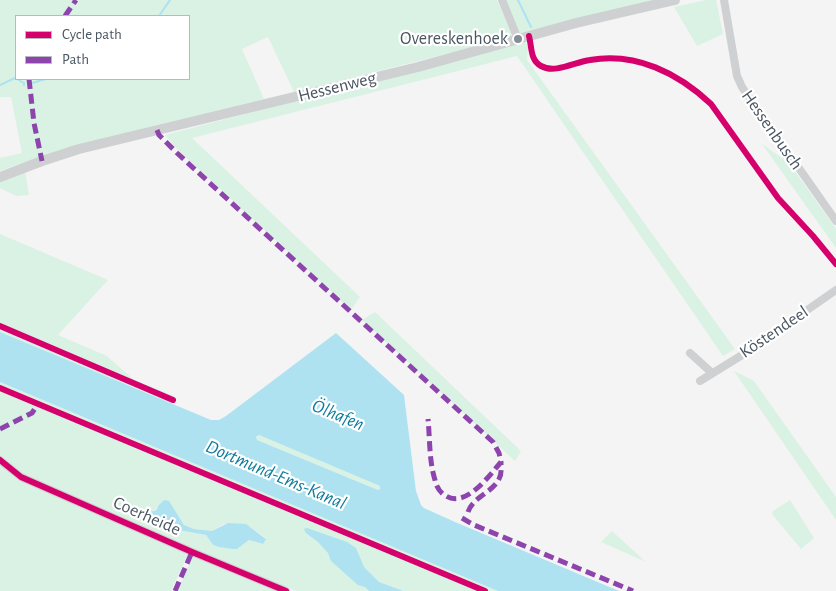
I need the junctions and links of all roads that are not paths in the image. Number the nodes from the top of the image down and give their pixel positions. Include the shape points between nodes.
1 (502, 0) edge
2 (675, 0) edge
3 (724, 0) edge
4 (518, 39) junction
5 (0, 177) edge
6 (836, 221) edge
7 (836, 290) edge
8 (690, 353) dead end
9 (712, 373) junction
10 (700, 381) dead end
11 (0, 460) edge
12 (286, 591) edge

1 - 4 street
2 - 4 street, Hessenweg
3 - 6 street, Hessenbusch via 737,76 742,87
4 - 5 street, Hessenweg via 418,67 79,149
7 - 9 street, Köstendeel
8 - 9 street
9 - 10 street, Köstendeel
11 - 12 street, Coerheide via 21,477

